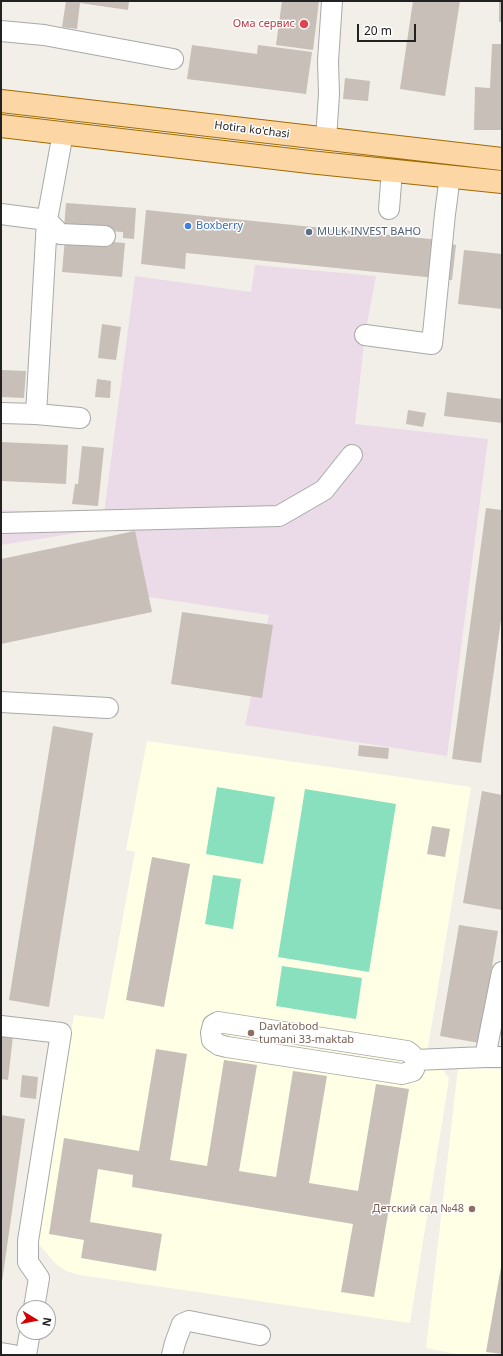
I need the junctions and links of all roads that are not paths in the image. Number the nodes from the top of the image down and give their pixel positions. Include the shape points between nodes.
1 (332, 1) edge
2 (1, 30) edge
3 (173, 59) dead end
4 (1, 101) edge
5 (1, 126) edge
6 (63, 133) junction
7 (326, 139) junction
8 (369, 143) junction
9 (502, 159) edge
10 (368, 168) junction
11 (392, 170) junction
12 (450, 176) junction
13 (502, 182) edge
14 (389, 209) dead end
15 (1, 214) edge
16 (47, 220) junction
17 (105, 236) dead end
18 (365, 335) dead end
19 (1, 413) edge
20 (36, 414) junction
21 (80, 418) dead end
22 (352, 455) dead end
23 (1, 523) edge
24 (1, 702) edge
25 (108, 708) dead end
26 (502, 972) edge
27 (1, 1026) edge
28 (494, 1057) edge
29 (415, 1060) junction
30 (35, 1300) edge
31 (260, 1335) dead end
32 (29, 1340) edge
33 (1, 1353) edge
34 (13, 1355) edge
35 (26, 1355) edge
36 (172, 1355) edge

1 - 7 street
2 - 3 street via 44,35
4 - 7 main road, Hotira ko'chasi
5 - 6 main road
6 - 10 main road
6 - 16 street
7 - 8 main road, Hotira ko'chasi
8 - 9 main road, Hotira ko'chasi
8 - 10 main road
10 - 11 main road
11 - 12 main road
11 - 14 street
12 - 13 main road
12 - 18 street via 432,344
15 - 16 street
16 - 17 street via 60,234
16 - 20 street
19 - 20 street
20 - 21 street
22 - 23 street via 324,490 279,516
24 - 25 street
26 - 28 street
27 - 30 street via 61,1034 28,1241 28,1262 39,1278
28 - 29 street
29 - 29 street via 413,1054 407,1051 218,1022 213,1025 211,1033 212,1040 227,1047 402,1074 413,1071 416,1066
31 - 36 street via 189,1322 182,1324
32 - 35 street
33 - 34 street

